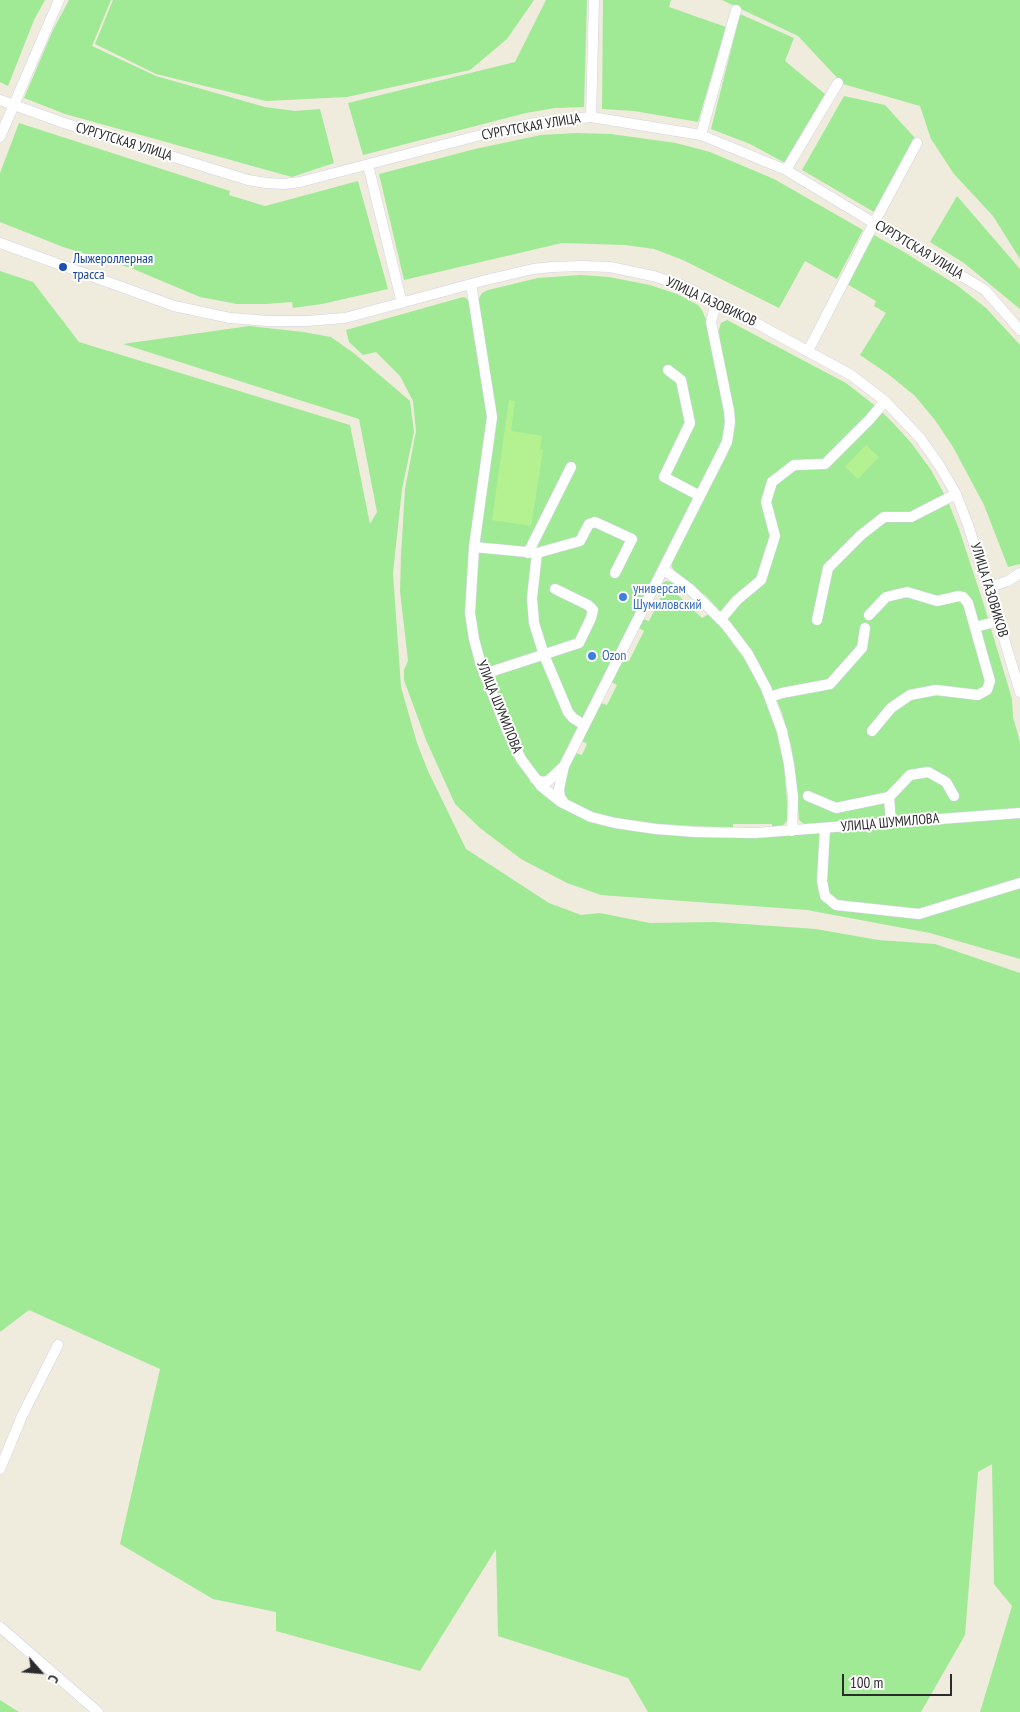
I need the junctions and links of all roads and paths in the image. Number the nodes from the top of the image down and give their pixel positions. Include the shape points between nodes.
1 (59, 0) edge
2 (594, 0) edge
3 (736, 10) dead end
4 (838, 83) dead end
5 (0, 100) edge
6 (14, 106) junction
7 (591, 117) junction
8 (702, 135) junction
9 (0, 137) edge
10 (917, 143) dead end
11 (368, 165) junction
12 (786, 170) junction
13 (874, 223) junction
14 (0, 243) edge
15 (471, 284) junction
16 (402, 303) junction
17 (716, 303) junction
18 (1020, 330) edge
19 (808, 351) junction
20 (668, 370) dead end
21 (884, 401) junction
22 (571, 467) dead end
23 (956, 494) junction
24 (700, 496) junction
25 (474, 547) junction
26 (533, 553) junction
27 (663, 569) junction
28 (616, 573) dead end
29 (1020, 573) edge
30 (989, 587) junction
31 (556, 589) dead end
32 (870, 615) dead end
33 (721, 619) junction
34 (817, 620) dead end
35 (999, 621) junction
36 (866, 628) dead end
37 (975, 628) junction
38 (544, 655) junction
39 (484, 674) junction
40 (1020, 692) edge
41 (770, 697) junction
42 (584, 725) junction
43 (872, 731) dead end
44 (536, 779) junction
45 (555, 783) junction
46 (549, 793) junction
47 (808, 796) dead end
48 (954, 796) dead end
49 (889, 797) junction
50 (568, 806) junction
51 (1020, 813) edge
52 (891, 823) junction
53 (825, 828) junction
54 (792, 831) junction
55 (1020, 882) edge
56 (58, 1345) dead end
57 (0, 1469) edge
58 (0, 1627) edge
59 (98, 1712) edge

1 - 6 street
2 - 7 street
3 - 8 street
4 - 12 street
5 - 6 street, СУРГУТСКАЯ УЛИЦА
6 - 9 street
6 - 11 street, СУРГУТСКАЯ УЛИЦА via 64,124 266,183 300,182
7 - 8 street, СУРГУТСКАЯ УЛИЦА
7 - 11 street, СУРГУТСКАЯ УЛИЦА via 524,126
8 - 12 street, СУРГУТСКАЯ УЛИЦА
10 - 13 street
11 - 16 street
12 - 13 street, СУРГУТСКАЯ УЛИЦА
13 - 18 street, СУРГУТСКАЯ УЛИЦА via 986,290
13 - 19 street
14 - 16 street, УЛИЦА ГАЗОВИКОВ via 156,300 230,318 278,322 326,320
15 - 16 street, УЛИЦА ГАЗОВИКОВ
15 - 17 street, УЛИЦА ГАЗОВИКОВ via 533,269 595,266 653,276 681,285
15 - 25 street, УЛИЦА ШУМИЛОВА via 492,417
17 - 19 street, УЛИЦА ГАЗОВИКОВ
17 - 24 street via 711,322 729,411 729,432 725,447
19 - 21 street, УЛИЦА ГАЗОВИКОВ via 851,375
20 - 24 street via 681,380 690,423 664,477
21 - 23 street, УЛИЦА ГАЗОВИКОВ via 920,438
21 - 33 street via 870,420 825,464 794,465 772,482 766,502 775,536 761,580
22 - 26 street
23 - 30 street, УЛИЦА ГАЗОВИКОВ
23 - 34 street via 911,517 884,517 861,535 828,568
24 - 27 street
25 - 26 street
25 - 39 street, УЛИЦА ШУМИЛОВА via 470,613
26 - 28 street via 580,541 589,524 595,522 632,539
26 - 38 street via 532,612
27 - 33 street
27 - 42 street
29 - 30 street
30 - 35 street, УЛИЦА ГАЗОВИКОВ
31 - 38 street via 591,607 593,614 579,642
32 - 37 street via 886,597 907,592 937,601 961,596 967,601
33 - 41 street via 748,654
35 - 37 street
35 - 40 street, УЛИЦА ГАЗОВИКОВ
36 - 41 street via 862,648 830,684
37 - 43 street via 989,677 984,692 975,696 936,690 910,695 891,708
38 - 39 street
38 - 42 street via 568,712
39 - 44 street, УЛИЦА ШУМИЛОВА via 506,730
41 - 54 street via 790,764
42 - 45 street
44 - 45 street
44 - 46 street, УЛИЦА ШУМИЛОВА
45 - 46 street via 555,790
45 - 50 street via 560,797
46 - 50 street, УЛИЦА ШУМИЛОВА
47 - 49 street via 836,808
48 - 49 street via 946,782 928,772 910,775
49 - 52 street
50 - 54 street, УЛИЦА ШУМИЛОВА via 599,819 656,829 755,833
51 - 52 street, УЛИЦА ШУМИЛОВА
52 - 53 street, УЛИЦА ШУМИЛОВА
53 - 54 street, УЛИЦА ШУМИЛОВА
53 - 55 street via 822,881 825,896 836,905 919,914
56 - 57 street via 22,1416
58 - 59 street

